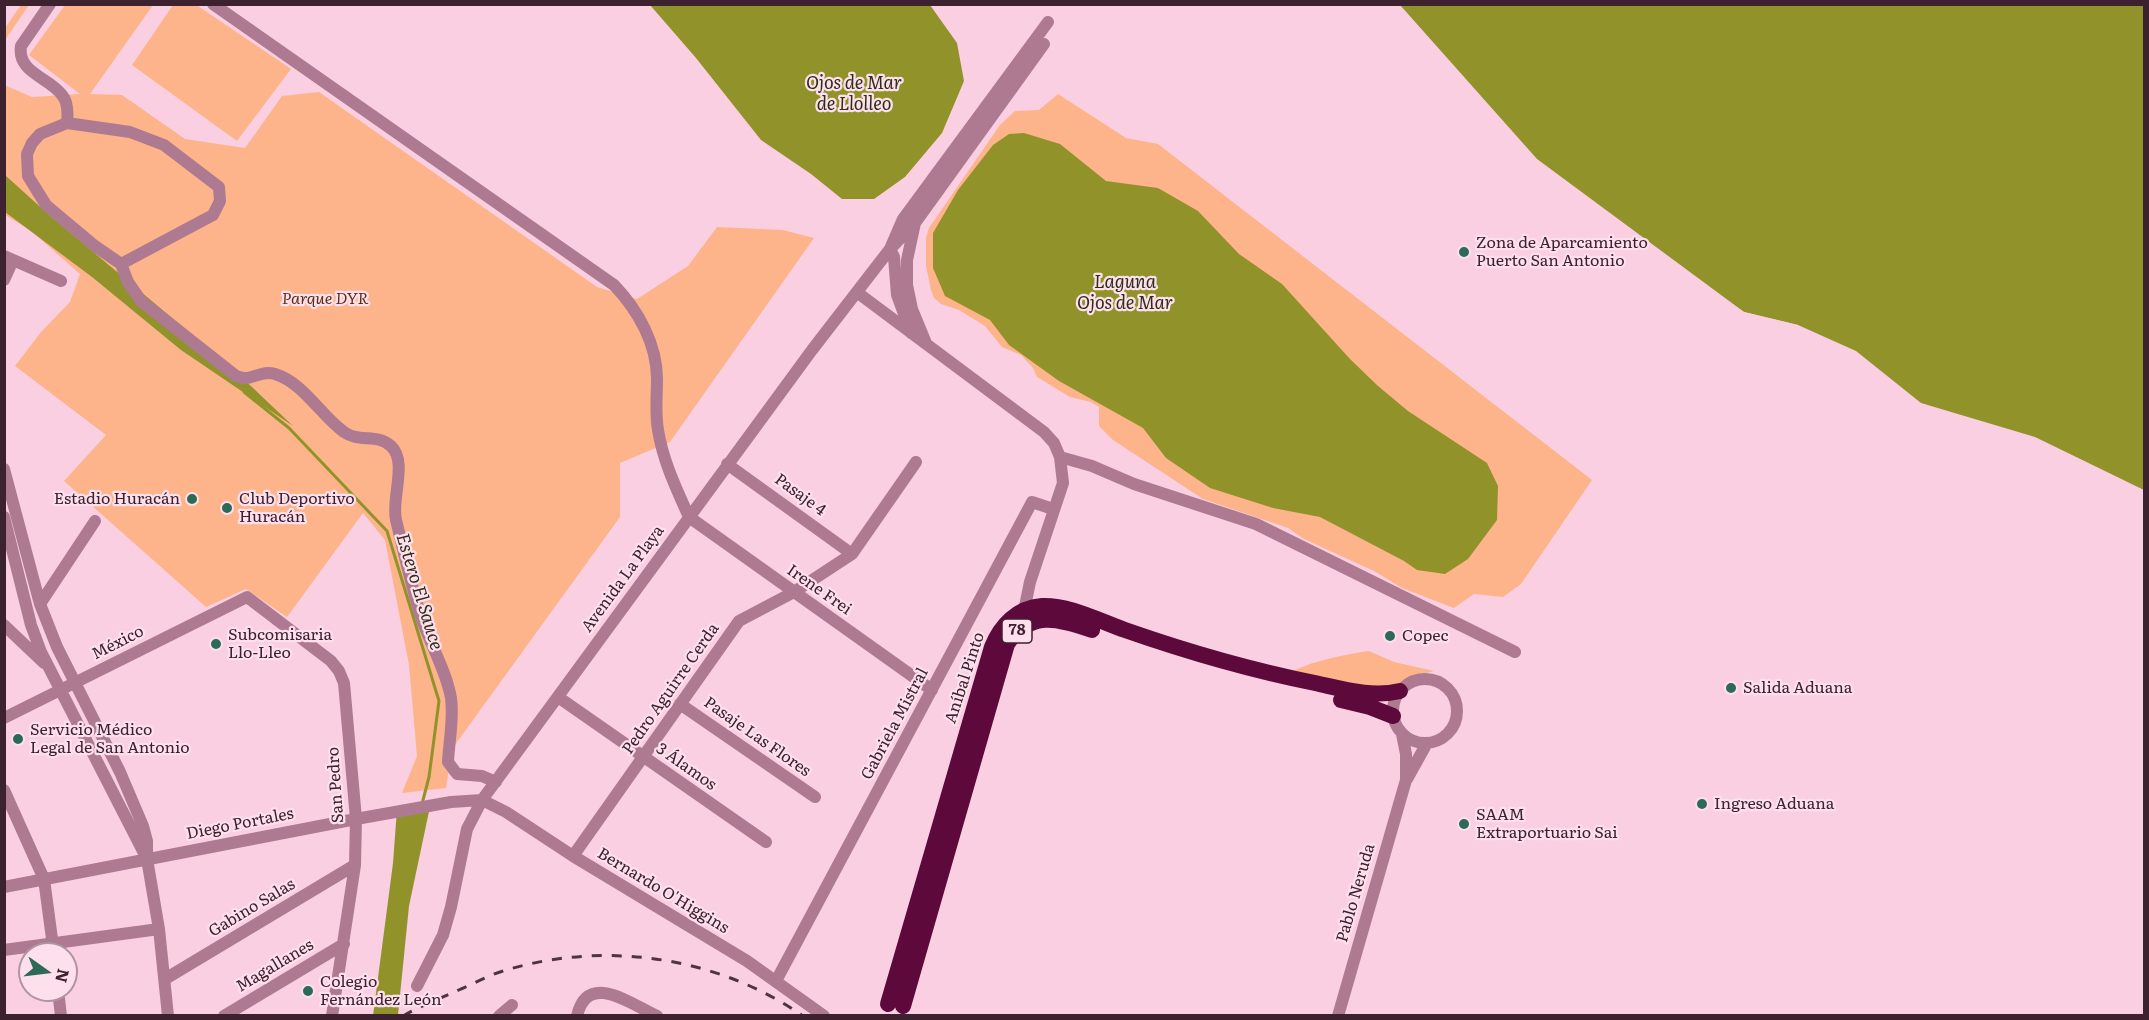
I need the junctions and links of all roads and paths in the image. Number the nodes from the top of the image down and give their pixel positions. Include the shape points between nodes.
1 (50, 4) edge
2 (213, 4) edge
3 (1048, 22) dead end
4 (1044, 44) dead end
5 (68, 123) junction
6 (915, 223) junction
7 (890, 249) junction
8 (9, 258) edge
9 (121, 264) junction
10 (4, 280) edge
11 (61, 281) dead end
12 (858, 293) junction
13 (911, 334) junction
14 (928, 346) junction
15 (1060, 457) junction
16 (916, 462) dead end
17 (727, 464) junction
18 (4, 468) edge
19 (1053, 508) junction
20 (4, 517) edge
21 (688, 517) junction
22 (95, 521) dead end
23 (852, 554) junction
24 (794, 592) junction
25 (247, 597) joint
26 (40, 604) junction
27 (1023, 619) junction
28 (4, 625) edge
29 (1515, 652) dead end
30 (47, 665) junction
31 (75, 683) junction
32 (62, 690) junction
33 (932, 690) junction
34 (1400, 691) junction
35 (558, 697) junction
36 (681, 704) junction
37 (1393, 716) junction
38 (4, 718) edge
39 (1402, 734) junction
40 (1427, 743) junction
41 (643, 758) junction
42 (1406, 780) junction
43 (496, 782) junction
44 (4, 790) edge
45 (814, 797) dead end
46 (483, 800) junction
47 (356, 819) junction
48 (766, 842) dead end
49 (573, 856) junction
50 (147, 859) junction
51 (355, 865) junction
52 (44, 879) junction
53 (4, 887) edge
54 (159, 929) junction
55 (52, 942) edge
56 (78, 944) edge
57 (344, 944) junction
58 (165, 979) junction
59 (776, 981) junction
60 (417, 986) dead end
61 (512, 1005) dead end
62 (895, 1005) dead end
63 (168, 1016) edge
64 (224, 1016) edge
65 (332, 1016) edge
66 (499, 1016) edge
67 (577, 1016) edge
68 (657, 1016) edge
69 (824, 1016) edge
70 (1338, 1016) edge

1 - 5 street via 21,46 20,54 28,68 62,94
2 - 21 street via 614,285 638,315 651,345 660,443
3 - 7 street via 903,219
4 - 6 street
5 - 9 street via 44,131 32,143 26,161 28,176 46,204
5 - 9 street via 148,137 219,187 220,201 213,215
6 - 7 street, Avenida La Playa
6 - 14 street via 908,247 907,285 915,321
7 - 12 street, Avenida La Playa
7 - 13 street via 897,295
8 - 10 street
8 - 11 street
9 - 43 street via 141,301 236,376 247,379 266,373 277,375 302,392 344,432 379,439 393,449 399,463 395,514 421,617 451,700 448,762 457,774 482,776
12 - 13 street
12 - 17 street, Avenida La Playa
13 - 14 street
14 - 15 street via 1044,432
15 - 19 street via 1063,483
15 - 29 street via 1256,524
16 - 23 street, Pedro Aguirre Cerda
17 - 21 street, Avenida La Playa
17 - 23 street, Pasaje 4
18 - 26 street
19 - 27 street
19 - 33 street, Gabriela Mistral via 1032,502
20 - 30 street via 31,625
21 - 24 street, Irene Frei
21 - 35 street, Avenida La Playa
22 - 26 street
23 - 24 street, Pedro Aguirre Cerda
24 - 33 street, Irene Frei
24 - 36 street, Pedro Aguirre Cerda via 739,621
25 - 31 street, México
25 - 47 street, San Pedro via 339,671 345,689
26 - 31 street
27 - 34 highway, 78 via 1041,606 1067,609 1177,648 1264,673 1369,694
27 - 37 highway, Aníbal Pinto / 78 via 1058,619 1209,670 1356,703
27 - 62 highway, Aníbal Pinto / 78 via 1005,624 992,647
28 - 30 street
30 - 31 street
30 - 32 street
31 - 32 street, México
31 - 50 street via 143,826
32 - 38 street, México
32 - 50 street
33 - 59 street, Gabriela Mistral
34 - 37 street
34 - 40 street via 1410,683 1428,680 1446,687 1454,698 1456,711 1451,730
35 - 41 street, 3 Álamos
35 - 43 street, Avenida La Playa
36 - 41 street, Pedro Aguirre Cerda
36 - 45 street, Pasaje Las Flores
37 - 39 street
39 - 40 street via 1414,742
39 - 42 street, Pablo Neruda
40 - 42 street, Pablo Neruda
41 - 48 street, 3 Álamos
41 - 49 street, Pedro Aguirre Cerda
42 - 70 street, Pablo Neruda
43 - 46 street, Avenida La Playa
44 - 52 street
46 - 47 street, Diego Portales
46 - 49 street, Bernardo O'Higgins
46 - 60 street, Avenida La Playa via 467,829 443,935
47 - 50 street, Diego Portales
47 - 51 street, San Pedro
49 - 59 street, Bernardo O'Higgins
50 - 52 street, Diego Portales
50 - 54 street
51 - 57 street, San Pedro
51 - 58 street, Gabino Salas
52 - 53 street, Diego Portales
52 - 55 street
54 - 56 street
54 - 58 street
57 - 64 street, Magallanes
57 - 65 street, San Pedro
58 - 63 street
59 - 69 street, Bernardo O'Higgins
61 - 66 street
67 - 68 street via 581,1004 597,993 611,993

